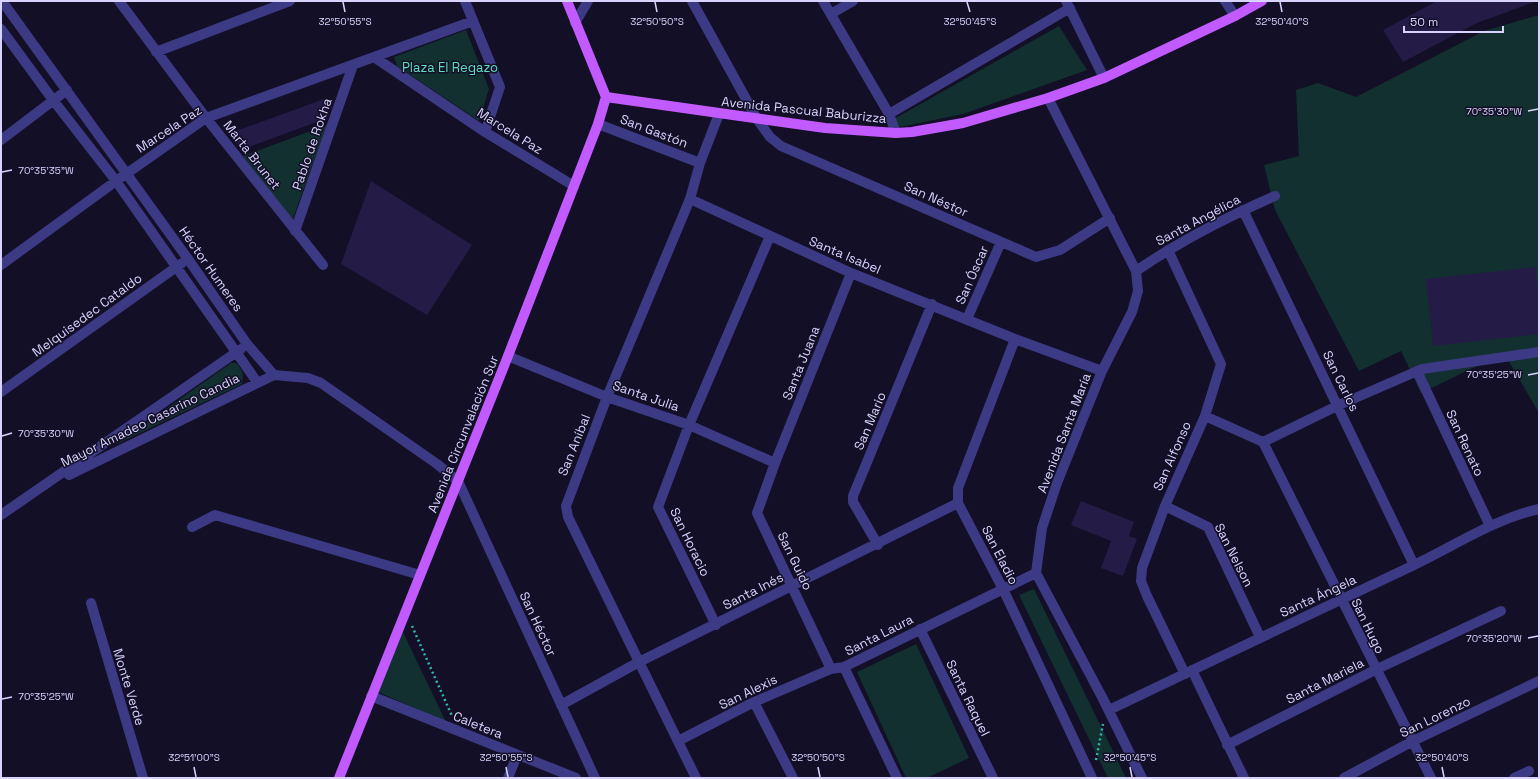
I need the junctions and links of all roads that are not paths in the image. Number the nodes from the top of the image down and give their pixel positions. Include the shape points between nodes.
1 (2, 1) edge
2 (119, 1) edge
3 (290, 1) edge
4 (465, 1) edge
5 (566, 1) edge
6 (588, 1) edge
7 (692, 1) edge
8 (823, 1) edge
9 (853, 1) edge
10 (1225, 1) edge
11 (1262, 1) edge
12 (1068, 5) edge
13 (831, 14) junction
14 (1235, 16) junction
15 (473, 21) junction
16 (575, 23) junction
17 (1, 29) edge
18 (156, 52) junction
19 (374, 57) junction
20 (353, 65) junction
21 (1104, 78) junction
22 (67, 90) junction
23 (606, 97) junction
24 (1048, 98) junction
25 (53, 100) junction
26 (719, 114) junction
27 (889, 114) junction
28 (206, 118) junction
29 (758, 119) junction
30 (598, 124) junction
31 (485, 132) junction
32 (896, 133) junction
33 (1, 140) edge
34 (700, 163) junction
35 (127, 173) junction
36 (116, 181) junction
37 (574, 186) junction
38 (1274, 196) dead end
39 (690, 199) junction
40 (1242, 210) junction
41 (1110, 218) junction
42 (295, 231) junction
43 (770, 236) junction
44 (1001, 242) junction
45 (1168, 250) junction
46 (188, 259) junction
47 (1, 265) edge
48 (323, 265) dead end
49 (177, 267) junction
50 (1136, 271) junction
51 (851, 273) junction
52 (932, 304) junction
53 (967, 319) junction
54 (1015, 339) junction
55 (247, 344) junction
56 (1539, 352) edge
57 (236, 353) junction
58 (508, 356) junction
59 (1102, 371) junction
60 (1417, 371) junction
61 (274, 375) junction
62 (257, 382) junction
63 (1, 392) edge
64 (607, 397) junction
65 (1339, 405) junction
66 (1205, 416) junction
67 (689, 425) junction
68 (1263, 442) junction
69 (775, 463) junction
70 (458, 481) junction
71 (39, 489) junction
72 (958, 503) junction
73 (1165, 506) junction
74 (1539, 509) edge
75 (1, 514) edge
76 (1490, 526) junction
77 (192, 527) dead end
78 (878, 545) junction
79 (1414, 564) junction
80 (1036, 573) junction
81 (420, 575) junction
82 (793, 586) junction
83 (1003, 589) junction
84 (1340, 599) junction
85 (91, 603) dead end
86 (1501, 611) dead end
87 (716, 625) junction
88 (920, 629) junction
89 (1260, 637) junction
90 (639, 662) junction
91 (844, 667) junction
92 (831, 669) junction
93 (1375, 670) junction
94 (1188, 672) junction
95 (1539, 681) edge
96 (371, 696) junction
97 (754, 702) junction
98 (561, 705) junction
99 (1109, 710) junction
100 (1413, 741) junction
101 (678, 742) junction
102 (1227, 745) junction
103 (518, 755) junction
104 (1529, 771) dead end
105 (143, 778) edge
106 (338, 778) edge
107 (508, 778) edge
108 (576, 778) edge
109 (595, 778) edge
110 (696, 778) edge
111 (793, 778) edge
112 (897, 778) edge
113 (993, 778) edge
114 (1092, 778) edge
115 (1142, 778) edge
116 (1244, 778) edge
117 (1344, 778) edge
118 (1431, 778) edge
119 (1514, 778) edge

1 - 22 street, Héctor Humeres
2 - 18 street, Marta Brunet
3 - 18 street
4 - 15 street
5 - 16 main road
6 - 16 street
7 - 29 street, San Néstor
8 - 13 street
9 - 13 street
10 - 14 street
11 - 14 main road, Avenida Pascual Baburizza
12 - 21 street
12 - 27 street
13 - 27 street
14 - 21 main road, Avenida Pascual Baburizza
15 - 19 street, Marcela Paz
15 - 31 street via 500,87
16 - 23 main road
17 - 25 street, Héctor Humeres
18 - 28 street, Marta Brunet
19 - 20 street, Marcela Paz
19 - 31 street, Marcela Paz
20 - 28 street, Marcela Paz
20 - 42 street, Pablo de Rokha
21 - 24 main road, Avenida Pascual Baburizza
22 - 25 street
22 - 35 street, Héctor Humeres
23 - 26 main road, Avenida Pascual Baburizza
23 - 30 main road, Avenida Circunvalación Sur
24 - 32 main road, Avenida Pascual Baburizza via 963,123
24 - 41 street, Avenida Santa María
25 - 33 street
25 - 36 street, Héctor Humeres
26 - 29 main road, Avenida Pascual Baburizza
26 - 34 street, San Aníbal
27 - 32 street
28 - 35 street, Marcela Paz
28 - 42 street, Marta Brunet
29 - 32 main road, Avenida Pascual Baburizza via 825,128
29 - 44 street, San Néstor via 770,137 781,146
30 - 34 street, San Gastón
30 - 37 main road, Avenida Circunvalación Sur
31 - 37 street, Marcela Paz
34 - 39 street, San Aníbal
35 - 36 street, Marcela Paz
35 - 46 street, Héctor Humeres
36 - 47 street, Marcela Paz
36 - 49 street, Héctor Humeres
37 - 58 main road, Avenida Circunvalación Sur
38 - 40 street, Santa Angélica
39 - 43 street, Santa Isabel
39 - 64 street, San Aníbal
40 - 45 street, Santa Angélica
40 - 65 street, San Carlos
41 - 44 street, San Néstor via 1050,254 1036,256
41 - 50 street, Avenida Santa María
42 - 48 street, Marta Brunet
43 - 51 street, Santa Isabel
43 - 67 street
44 - 53 street, San Óscar
45 - 50 street, Santa Angélica
45 - 66 street, San Alfonso via 1222,364
46 - 49 street, Melquisedec Cataldo
46 - 55 street, Héctor Humeres
49 - 57 street, Héctor Humeres
49 - 63 street, Melquisedec Cataldo
50 - 59 street, Avenida Santa María via 1138,291 1132,312
51 - 52 street, Santa Isabel
51 - 69 street, Santa Juana
52 - 53 street, Santa Isabel
52 - 78 street, San Mario via 853,496 853,502
53 - 54 street, Santa Isabel
54 - 59 street, Santa Isabel
54 - 72 street via 958,488
55 - 57 street, Mayor Amadeo Casarino Candia
55 - 61 street, Héctor Humeres
56 - 60 street
57 - 62 street, Héctor Humeres
57 - 71 street, Mayor Amadeo Casarino Candia
58 - 64 street, Santa Julia
58 - 70 main road, Avenida Circunvalación Sur
59 - 80 street, Avenida Santa María via 1057,483 1042,528
60 - 65 street
60 - 76 street, San Renato
61 - 62 street, Mayor Amadeo Casarino Candia
61 - 70 street via 308,378 321,383 407,442
62 - 71 street, Mayor Amadeo Casarino Candia
64 - 67 street, Santa Julia
64 - 90 street, San Aníbal via 566,506 568,517
65 - 68 street
65 - 79 street, San Carlos
66 - 68 street
66 - 73 street, San Alfonso
67 - 69 street, Santa Julia
67 - 87 street, San Horacio via 658,507
68 - 84 street, San Hugo
69 - 82 street, San Guido via 757,513
70 - 81 main road, Avenida Circunvalación Sur
70 - 98 street, San Héctor
71 - 75 street, Mayor Amadeo Casarino Candia
72 - 78 street, Santa Inés
72 - 83 street, San Eladio
73 - 89 street, San Nelson via 1208,527
73 - 94 street, San Alfonso via 1142,568 1141,581
74 - 76 street, Santa Ángela via 1520,513
76 - 79 street, Santa Ángela
77 - 81 street via 216,515
78 - 82 street, Santa Inés
79 - 84 street, Santa Ángela
80 - 83 street, Santa Laura
80 - 99 street
81 - 96 main road, Avenida Circunvalación Sur
82 - 87 street, Santa Inés
82 - 92 street, San Guido
83 - 88 street, Santa Laura
83 - 114 street, San Eladio
84 - 89 street, Santa Ángela
84 - 93 street, San Hugo
85 - 105 street, Monte Verde
86 - 93 street, Santa Mariela
87 - 90 street, Santa Inés
88 - 91 street, Santa Laura
88 - 113 street, Santa Raquel
89 - 94 street, Santa Ángela
90 - 98 street, Santa Inés
90 - 101 street, San Aníbal
91 - 92 street, San Alexis
91 - 112 street, Santa Laura
92 - 97 street, San Alexis
93 - 100 street, San Hugo
93 - 102 street, Santa Mariela
94 - 99 street, Santa Ángela
94 - 102 street, San Alfonso
95 - 100 street, San Lorenzo
96 - 103 street, Caletera
96 - 106 main road, Avenida Circunvalación Sur
97 - 101 street, San Alexis
97 - 111 street
98 - 109 street, San Héctor
99 - 115 street
100 - 117 street, San Lorenzo
100 - 118 street, San Hugo
101 - 110 street, San Aníbal
102 - 116 street, San Alfonso
103 - 107 street
103 - 108 street, Caletera
104 - 119 street

